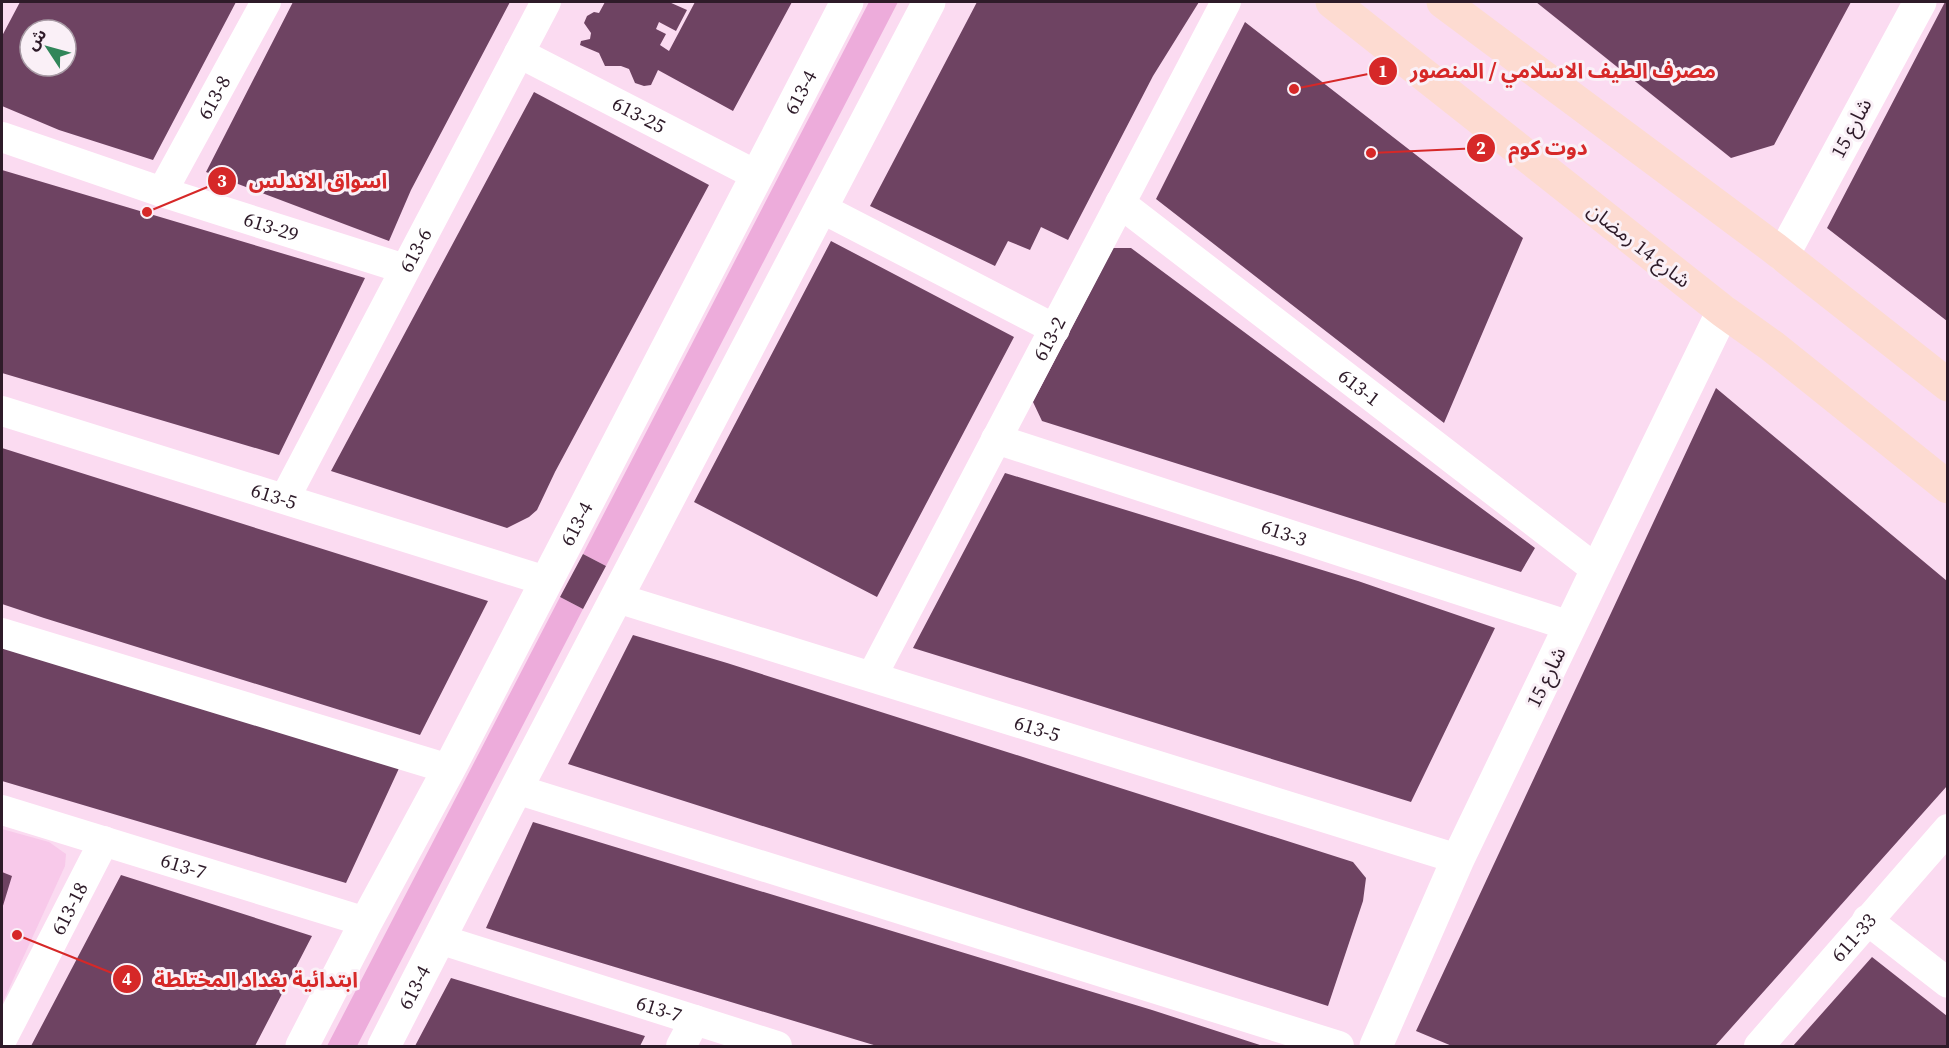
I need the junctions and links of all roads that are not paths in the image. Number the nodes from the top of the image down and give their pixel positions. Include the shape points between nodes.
1 (266, 2) edge
2 (546, 2) edge
3 (847, 2) edge
4 (929, 2) edge
5 (1226, 2) edge
6 (1332, 2) edge
7 (1443, 2) edge
8 (1905, 2) edge
9 (1920, 2) edge
10 (519, 53) junction
11 (2, 137) edge
12 (758, 176) junction
13 (162, 192) junction
14 (1120, 203) junction
15 (821, 208) junction
16 (1778, 252) junction
17 (405, 270) junction
18 (1723, 312) junction
19 (1055, 329) junction
20 (1947, 385) edge
21 (2, 411) edge
22 (996, 439) junction
23 (1947, 487) edge
24 (285, 498) junction
25 (1597, 570) junction
26 (546, 581) junction
27 (616, 598) junction
28 (1570, 626) junction
29 (2, 633) edge
30 (872, 676) junction
31 (448, 769) junction
32 (516, 789) junction
33 (2, 810) edge
34 (1947, 829) edge
35 (104, 841) junction
36 (1458, 859) junction
37 (1867, 920) junction
38 (366, 922) junction
39 (439, 939) junction
40 (1947, 983) edge
41 (695, 1020) junction
42 (2, 1039) edge
43 (302, 1047) edge
44 (384, 1047) edge
45 (681, 1047) edge
46 (777, 1047) edge
47 (1339, 1047) edge
48 (1376, 1047) edge
49 (1759, 1047) edge

1 - 13 street, 613-8
2 - 10 street, 613-6
3 - 12 street, 613-4
4 - 15 street, 613-4
5 - 14 street, 613-2
6 - 18 main road, شارع 14 رمضان
7 - 16 main road
8 - 16 street, شارع 15
9 - 16 street, شارع 15
10 - 12 street, 613-25
10 - 17 street, 613-6
11 - 13 street, 613-29
12 - 26 street, 613-4
13 - 17 street, 613-29
14 - 19 street, 613-2
14 - 25 street, 613-1
15 - 19 street
15 - 27 street, 613-4
16 - 20 main road
17 - 24 street, 613-6
18 - 23 main road, شارع 14 رمضان via 1773,346
18 - 25 street, شارع 15
19 - 22 street, 613-2
21 - 24 street, 613-5
22 - 28 street, 613-3
22 - 30 street, 613-2
24 - 26 street, 613-5
25 - 28 street, شارع 15
26 - 31 street, 613-4
27 - 30 street, 613-5
27 - 32 street, 613-4
28 - 36 street, شارع 15
29 - 31 street
30 - 36 street, 613-5
31 - 38 street, 613-4
32 - 39 street, 613-4
32 - 47 street
33 - 35 street, 613-7
34 - 37 street, 611-33
35 - 38 street, 613-7
35 - 42 street, 613-18
36 - 48 street, شارع 15
37 - 40 street
37 - 49 street, 611-33
38 - 43 street, 613-4
39 - 41 street, 613-7
39 - 44 street, 613-4
41 - 45 street
41 - 46 street, 613-7

